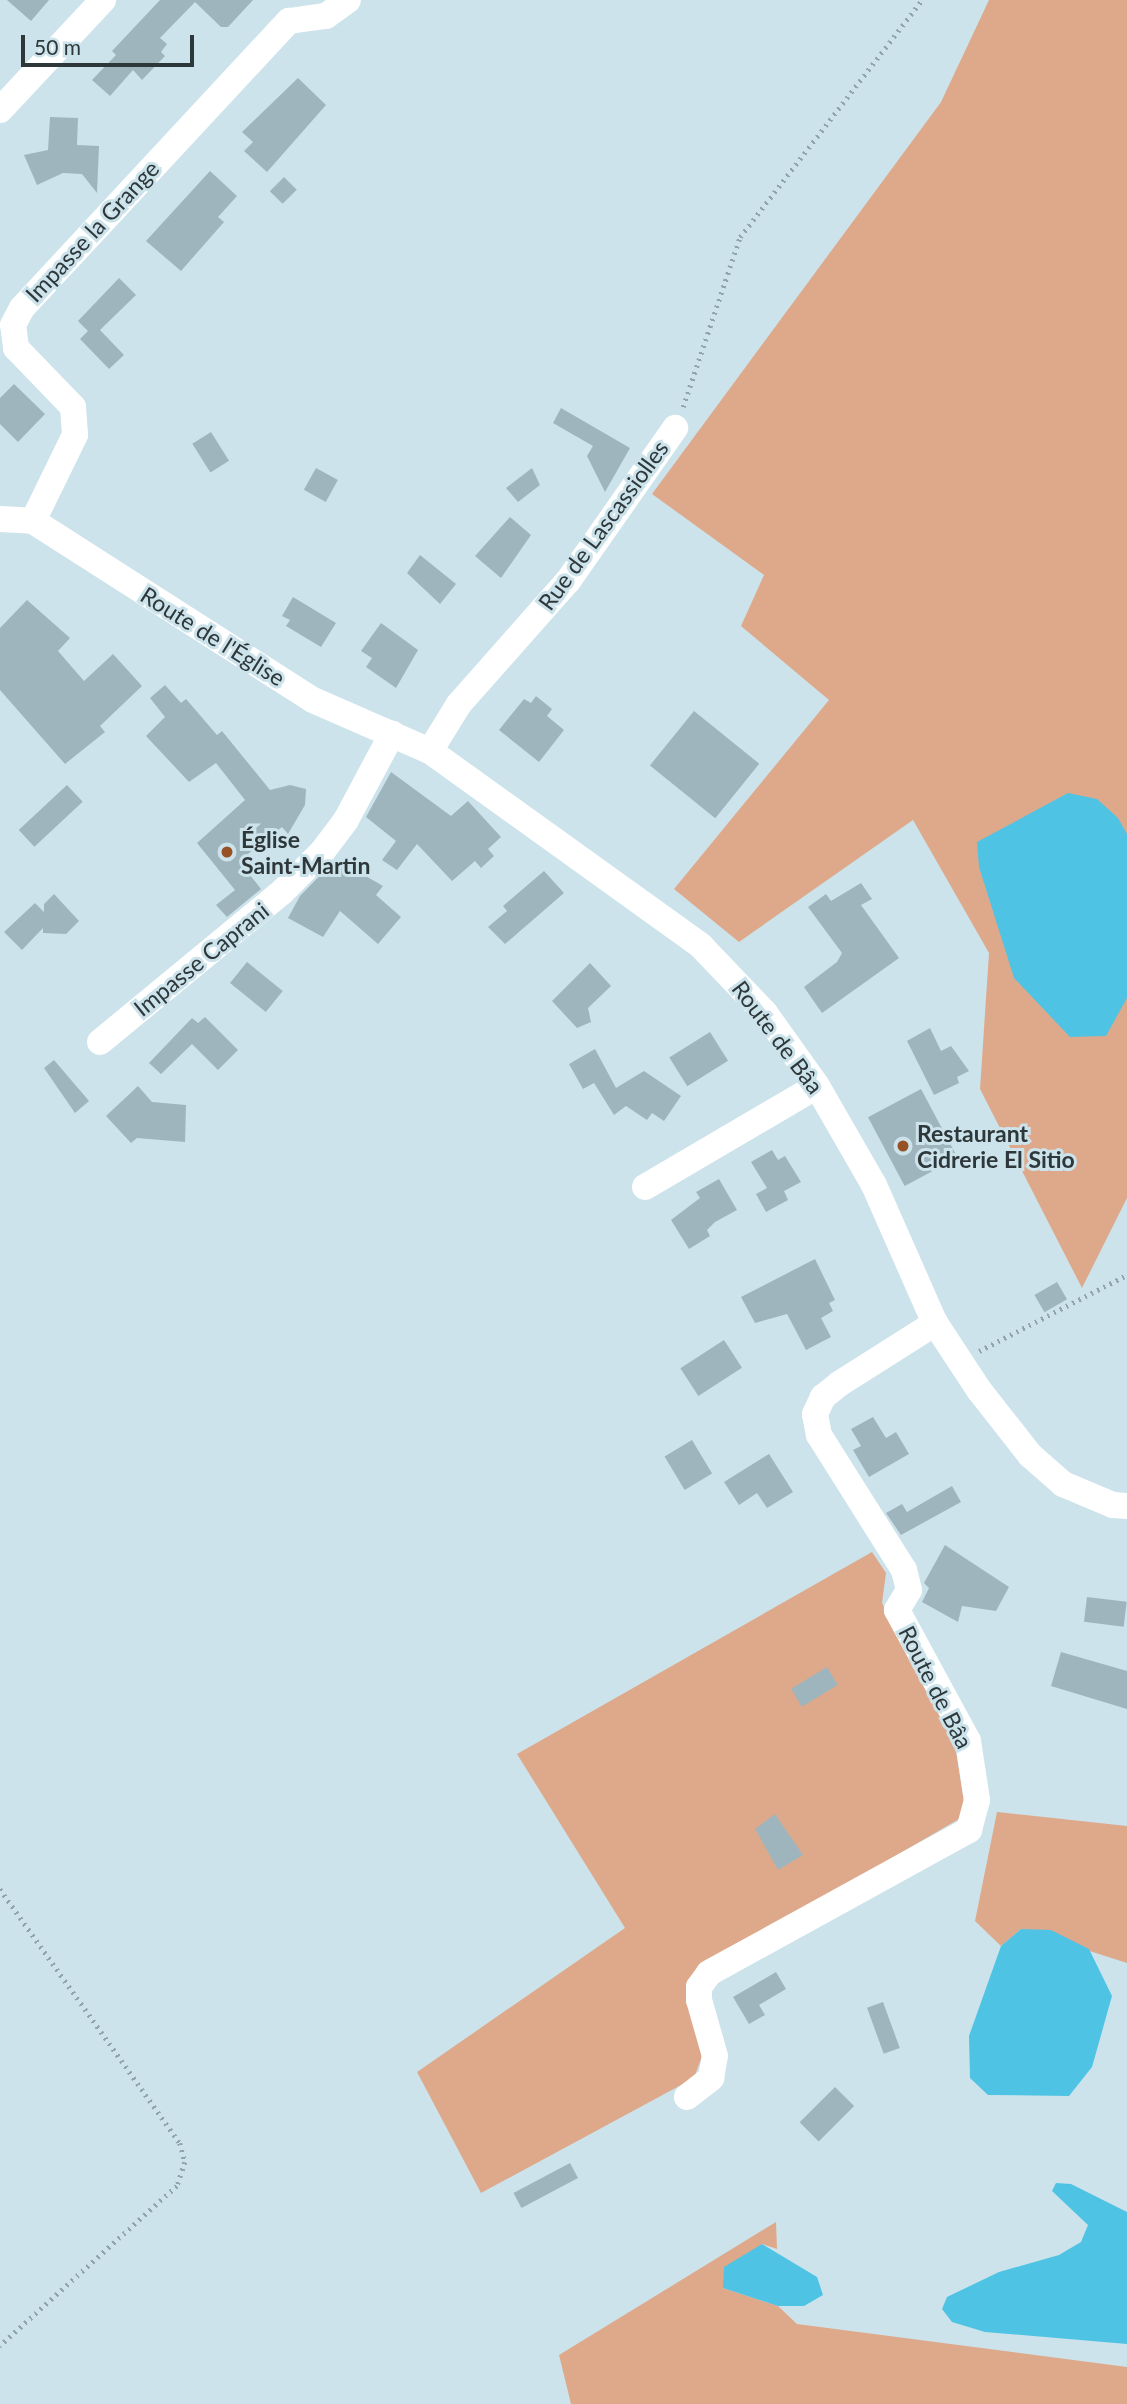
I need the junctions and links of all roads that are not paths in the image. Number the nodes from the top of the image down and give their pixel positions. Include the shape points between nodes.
1 (103, 0) edge
2 (348, 0) edge
3 (6, 93) edge
4 (675, 428) road end
5 (0, 519) edge
6 (33, 522) junction
7 (392, 734) junction
8 (430, 751) junction
9 (100, 1042) dead end
10 (817, 1086) junction
11 (645, 1187) dead end
12 (935, 1323) junction
13 (1127, 1506) edge
14 (687, 2097) dead end

1 - 3 street
2 - 6 street, Impasse la Grange via 326,16 289,22 22,308 13,325 16,348 73,407 75,435
4 - 8 street, Rue de Lascassiolles via 568,581 458,704
5 - 6 street, Route de l'Église
6 - 7 street, Route de l'Église via 313,700
7 - 8 street, Route de l'Église
7 - 9 street, Impasse Caprani via 346,820 323,852 282,892
8 - 10 street, Route de Bâa via 701,946 765,1013
10 - 11 street
10 - 12 street, Route de Bâa via 874,1185
12 - 13 street, Route de Bâa via 1030,1455 1063,1484
12 - 14 street, Route de Bâa via 839,1384 823,1397 815,1414 819,1435 904,1570 909,1590 897,1609 968,1741 977,1800 969,1830 709,1973 699,1987 699,2000 715,2056 711,2078

